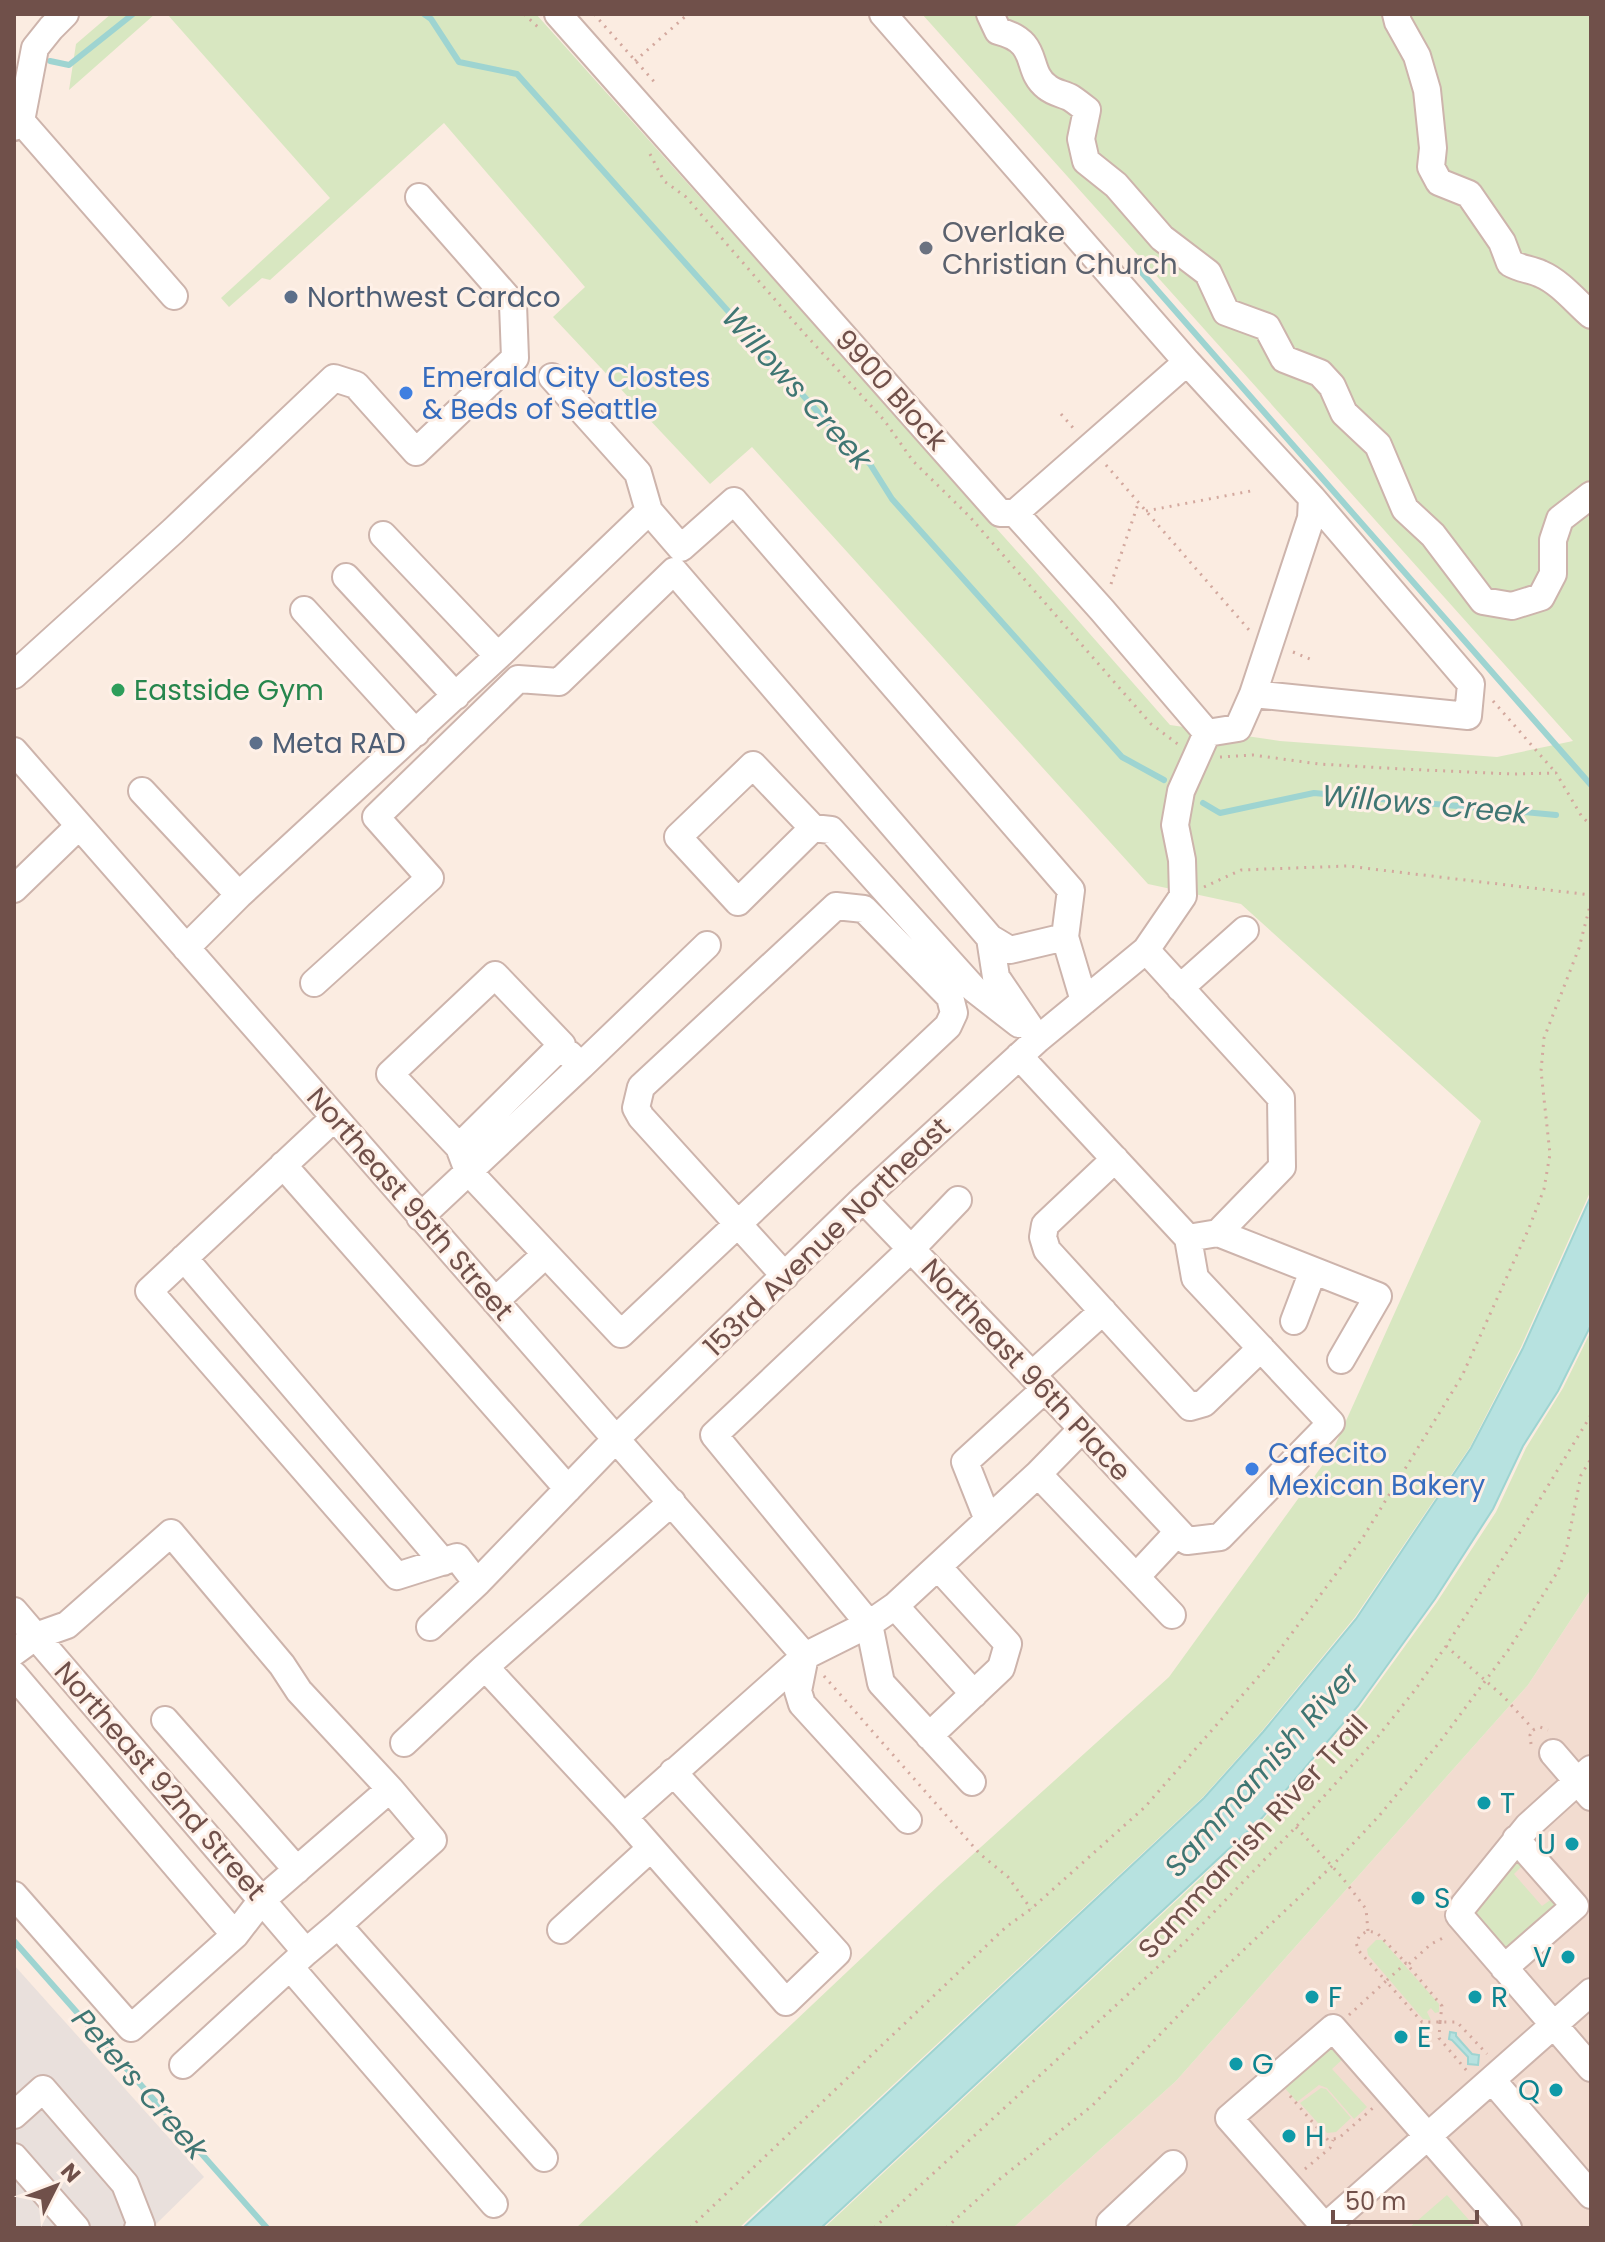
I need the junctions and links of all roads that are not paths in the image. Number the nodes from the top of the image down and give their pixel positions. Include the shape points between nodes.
1 (65, 14) edge
2 (558, 14) edge
3 (883, 14) edge
4 (990, 14) edge
5 (1396, 14) edge
6 (17, 124) edge
7 (419, 197) dead end
8 (174, 296) dead end
9 (1591, 315) edge
10 (1187, 362) junction
11 (552, 377) dead end
12 (1591, 495) edge
13 (1312, 498) junction
14 (649, 511) junction
15 (1015, 513) junction
16 (383, 535) dead end
17 (678, 559) junction
18 (346, 577) dead end
19 (304, 610) dead end
20 (498, 656) junction
21 (14, 675) edge
22 (1253, 694) junction
23 (456, 696) junction
24 (416, 733) junction
25 (1207, 733) junction
26 (14, 751) edge
27 (142, 791) dead end
28 (79, 826) junction
29 (813, 828) junction
30 (14, 889) edge
31 (239, 895) junction
32 (1245, 930) dead end
33 (1065, 937) junction
34 (990, 938) junction
35 (707, 945) dead end
36 (186, 948) junction
37 (1146, 950) junction
38 (314, 983) dead end
39 (1180, 988) junction
40 (1084, 1001) junction
41 (562, 1045) junction
42 (1028, 1048) junction
43 (581, 1066) junction
44 (334, 1118) junction
45 (464, 1159) junction
46 (1115, 1159) junction
47 (283, 1165) junction
48 (863, 1199) junction
49 (958, 1200) dead end
50 (420, 1217) junction
51 (738, 1225) junction
52 (1218, 1233) junction
53 (1188, 1238) junction
54 (911, 1249) junction
55 (546, 1254) junction
56 (184, 1258) junction
57 (1313, 1271) junction
58 (785, 1276) junction
59 (495, 1301) junction
60 (1103, 1311) junction
61 (1294, 1321) dead end
62 (1261, 1348) junction
63 (1341, 1360) dead end
64 (1039, 1382) junction
65 (1082, 1429) junction
66 (617, 1438) junction
67 (1038, 1474) junction
68 (568, 1489) junction
69 (672, 1502) junction
70 (988, 1520) junction
71 (1183, 1537) junction
72 (443, 1562) junction
73 (938, 1567) junction
74 (1136, 1577) junction
75 (477, 1583) junction
76 (895, 1606) junction
77 (14, 1611) edge
78 (1172, 1615) dead end
79 (869, 1624) junction
80 (430, 1627) dead end
81 (36, 1636) junction
82 (14, 1652) edge
83 (805, 1656) junction
84 (485, 1667) junction
85 (14, 1675) edge
86 (974, 1694) junction
87 (165, 1720) dead end
88 (929, 1736) junction
89 (404, 1743) dead end
90 (1545, 1752) road end
91 (673, 1772) junction
92 (972, 1782) dead end
93 (1586, 1782) edge
94 (390, 1789) junction
95 (624, 1817) junction
96 (908, 1820) dead end
97 (1516, 1839) junction
98 (651, 1848) junction
99 (297, 1870) junction
100 (14, 1895) edge
101 (262, 1900) junction
102 (338, 1925) junction
103 (561, 1930) dead end
104 (235, 1935) junction
105 (298, 1960) junction
106 (1504, 1968) junction
107 (1591, 1992) edge
108 (1553, 2024) junction
109 (183, 2065) dead end
110 (1591, 2068) edge
111 (1487, 2073) junction
112 (17, 2107) edge
113 (1428, 2136) junction
114 (14, 2157) edge
115 (544, 2158) dead end
116 (1173, 2164) dead end
117 (1591, 2195) edge
118 (494, 2204) dead end
119 (76, 2228) edge
120 (138, 2228) edge
121 (1110, 2228) edge
122 (1325, 2228) edge
123 (1508, 2228) edge

1 - 6 street via 35,48
2 - 15 street, 9900 Block via 1000,513
3 - 10 street
4 - 12 street via 998,31 1014,35 1031,54 1047,87 1087,110 1081,139 1086,161 1116,185 1162,238 1208,273 1226,312 1267,327 1284,359 1320,373 1332,386 1344,413 1378,445 1405,509 1433,535 1483,601 1512,606 1541,597 1553,574 1553,540 1560,519
5 - 9 street via 1427,90 1431,167 1439,182 1469,194 1510,263 1540,274
6 - 8 street
7 - 21 street via 513,304 515,358 416,452 356,385 334,378
10 - 13 street
10 - 15 street
11 - 14 street via 638,473
13 - 22 street via 1311,518
13 - 22 street via 1471,684 1468,716
14 - 17 street
14 - 20 street
15 - 25 street, 9900 Block
16 - 20 street
17 - 33 street via 734,501 1071,890
17 - 34 street
17 - 38 street via 559,682 518,679 376,817 430,878
18 - 23 street
19 - 24 street
20 - 23 street
22 - 25 street via 1238,728
23 - 24 street
24 - 31 street
25 - 37 street, 153rd Avenue Northeast via 1181,791 1175,825 1183,896
26 - 28 street, Northeast 95th Street
27 - 31 street
28 - 30 street
28 - 36 street, Northeast 95th Street
29 - 29 street via 753,765 678,837 738,902
29 - 42 street via 831,830
31 - 36 street
32 - 39 street
33 - 34 street via 1010,950
33 - 40 street
34 - 42 street via 996,977
35 - 43 street
36 - 44 street, Northeast 95th Street
37 - 39 street
37 - 40 street, 153rd Avenue Northeast
39 - 52 street via 1281,1098 1282,1167
40 - 42 street, 153rd Avenue Northeast
41 - 43 street
41 - 45 street
41 - 45 street via 495,975 390,1074
42 - 46 street
42 - 48 street, 153rd Avenue Northeast
43 - 45 street
44 - 47 street
44 - 50 street, Northeast 95th Street
45 - 50 street
45 - 55 street
46 - 53 street
46 - 60 street via 1043,1230 1047,1250
47 - 56 street
47 - 68 street
48 - 54 street, Northeast 96th Place
48 - 58 street, 153rd Avenue Northeast
49 - 54 street
50 - 59 street, Northeast 95th Street
51 - 51 street via 948,1026 954,1013 950,997 864,909 836,906 641,1087 636,1108 641,1117
51 - 55 street via 621,1334
51 - 58 street
52 - 53 street
52 - 57 street
53 - 62 street via 1195,1278
54 - 64 street, Northeast 96th Place
54 - 79 street via 714,1435
55 - 59 street
56 - 72 street
56 - 72 street via 149,1291 397,1576
57 - 61 street
57 - 63 street via 1378,1296
58 - 66 street, 153rd Avenue Northeast
59 - 66 street, Northeast 95th Street
60 - 62 street via 1190,1407 1204,1403
60 - 64 street
62 - 71 street via 1331,1423 1220,1537
64 - 65 street, Northeast 96th Place
64 - 70 street via 965,1462
65 - 67 street
65 - 71 street, Northeast 96th Place
66 - 68 street, 153rd Avenue Northeast
66 - 69 street, Northeast 95th Street
67 - 70 street
67 - 74 street
68 - 75 street, 153rd Avenue Northeast
69 - 83 street, Northeast 95th Street
69 - 84 street
70 - 73 street
71 - 74 street
72 - 75 street via 457,1557
73 - 76 street
73 - 86 street via 1008,1644 1001,1668
74 - 78 street
75 - 80 street, 153rd Avenue Northeast
76 - 79 street
76 - 86 street
77 - 81 street, Northeast 92nd Street
79 - 83 street
79 - 88 street via 881,1683
81 - 82 street
81 - 94 street via 67,1625 171,1533 299,1691
81 - 101 street, Northeast 92nd Street
83 - 91 street
83 - 96 street via 798,1691 802,1704
84 - 89 street
84 - 95 street
85 - 104 street
86 - 88 street
87 - 99 street
88 - 92 street
90 - 93 street
91 - 95 street
91 - 98 street via 837,1953 786,2002
93 - 97 street
94 - 99 street
94 - 102 street via 433,1840
95 - 98 street
97 - 106 street via 1464,1905 1458,1922
97 - 106 street via 1575,1906
98 - 103 street
99 - 101 street
100 - 104 street via 131,2028
101 - 104 street
101 - 105 street, Northeast 92nd Street
102 - 105 street
102 - 115 street
105 - 109 street
105 - 118 street, Northeast 92nd Street
106 - 108 street
107 - 108 street
108 - 110 street
108 - 111 street
111 - 113 street
111 - 117 street
112 - 120 street via 43,2089 125,2184
113 - 122 street
113 - 122 street via 1337,2025 1229,2118
113 - 123 street
114 - 119 street
116 - 121 street

